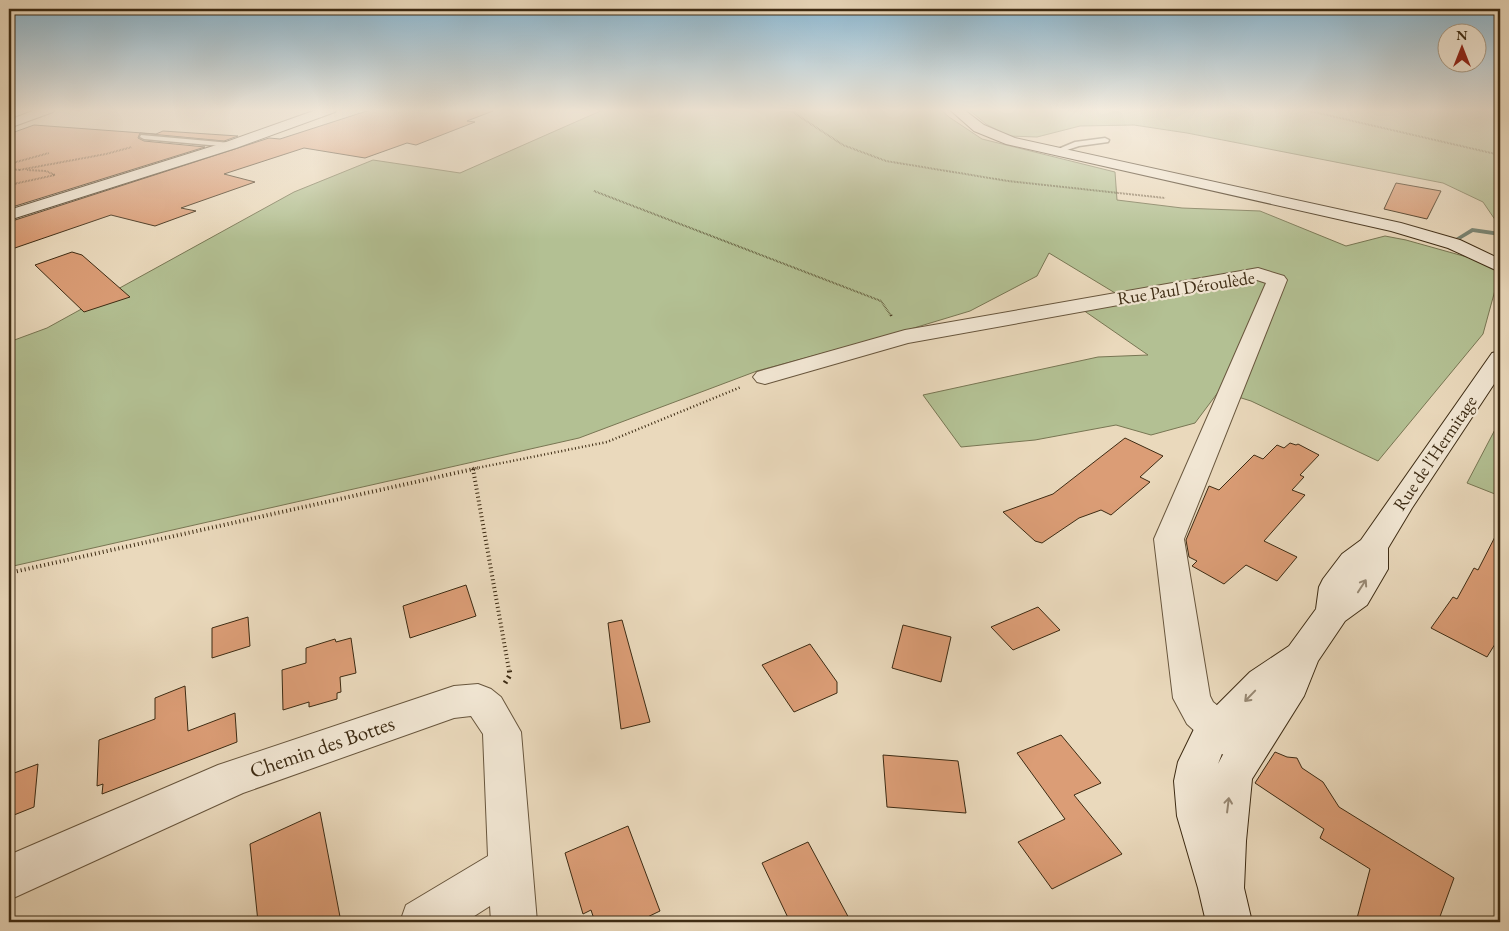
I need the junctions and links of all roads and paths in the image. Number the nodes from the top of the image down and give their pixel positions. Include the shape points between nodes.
1 (111, 152) edge
2 (207, 152) edge
3 (859, 152) edge
4 (1057, 152) edge
5 (49, 153) dead end
6 (9, 164) edge
7 (9, 169) edge
8 (19, 170) junction
9 (9, 185) edge
10 (594, 191) dead end
11 (1172, 198) dead end
12 (9, 215) edge
13 (1500, 266) edge
14 (905, 337) junction
15 (1500, 358) edge
16 (765, 377) joint
17 (473, 469) junction
18 (9, 573) edge
19 (488, 708) junction
20 (1232, 740) junction
21 (511, 867) junction
22 (9, 878) edge
23 (1225, 905) edge
24 (423, 922) edge
25 (514, 922) edge

1 - 8 path
2 - 12 street
3 - 11 path via 882,160 1031,184
4 - 13 street via 1427,236 1468,250
5 - 6 path
7 - 8 path
8 - 9 path via 46,171 55,175
10 - 14 path via 881,301
14 - 16 street, Rue Paul Déroulède
14 - 20 street, Rue Paul Déroulède via 1258,274 1277,280 1169,539 1192,698 1200,713
15 - 20 street, Rue de l'Hermitage via 1372,548 1372,569 1356,596 1333,612 1302,656 1291,685
16 - 17 path via 607,442
17 - 18 path
17 - 19 path via 510,675
19 - 21 street via 502,732
19 - 22 street, Chemin des Bottes via 478,700 454,702 241,775
20 - 23 street, Rue de l'Hermitage
21 - 24 street
21 - 25 street

